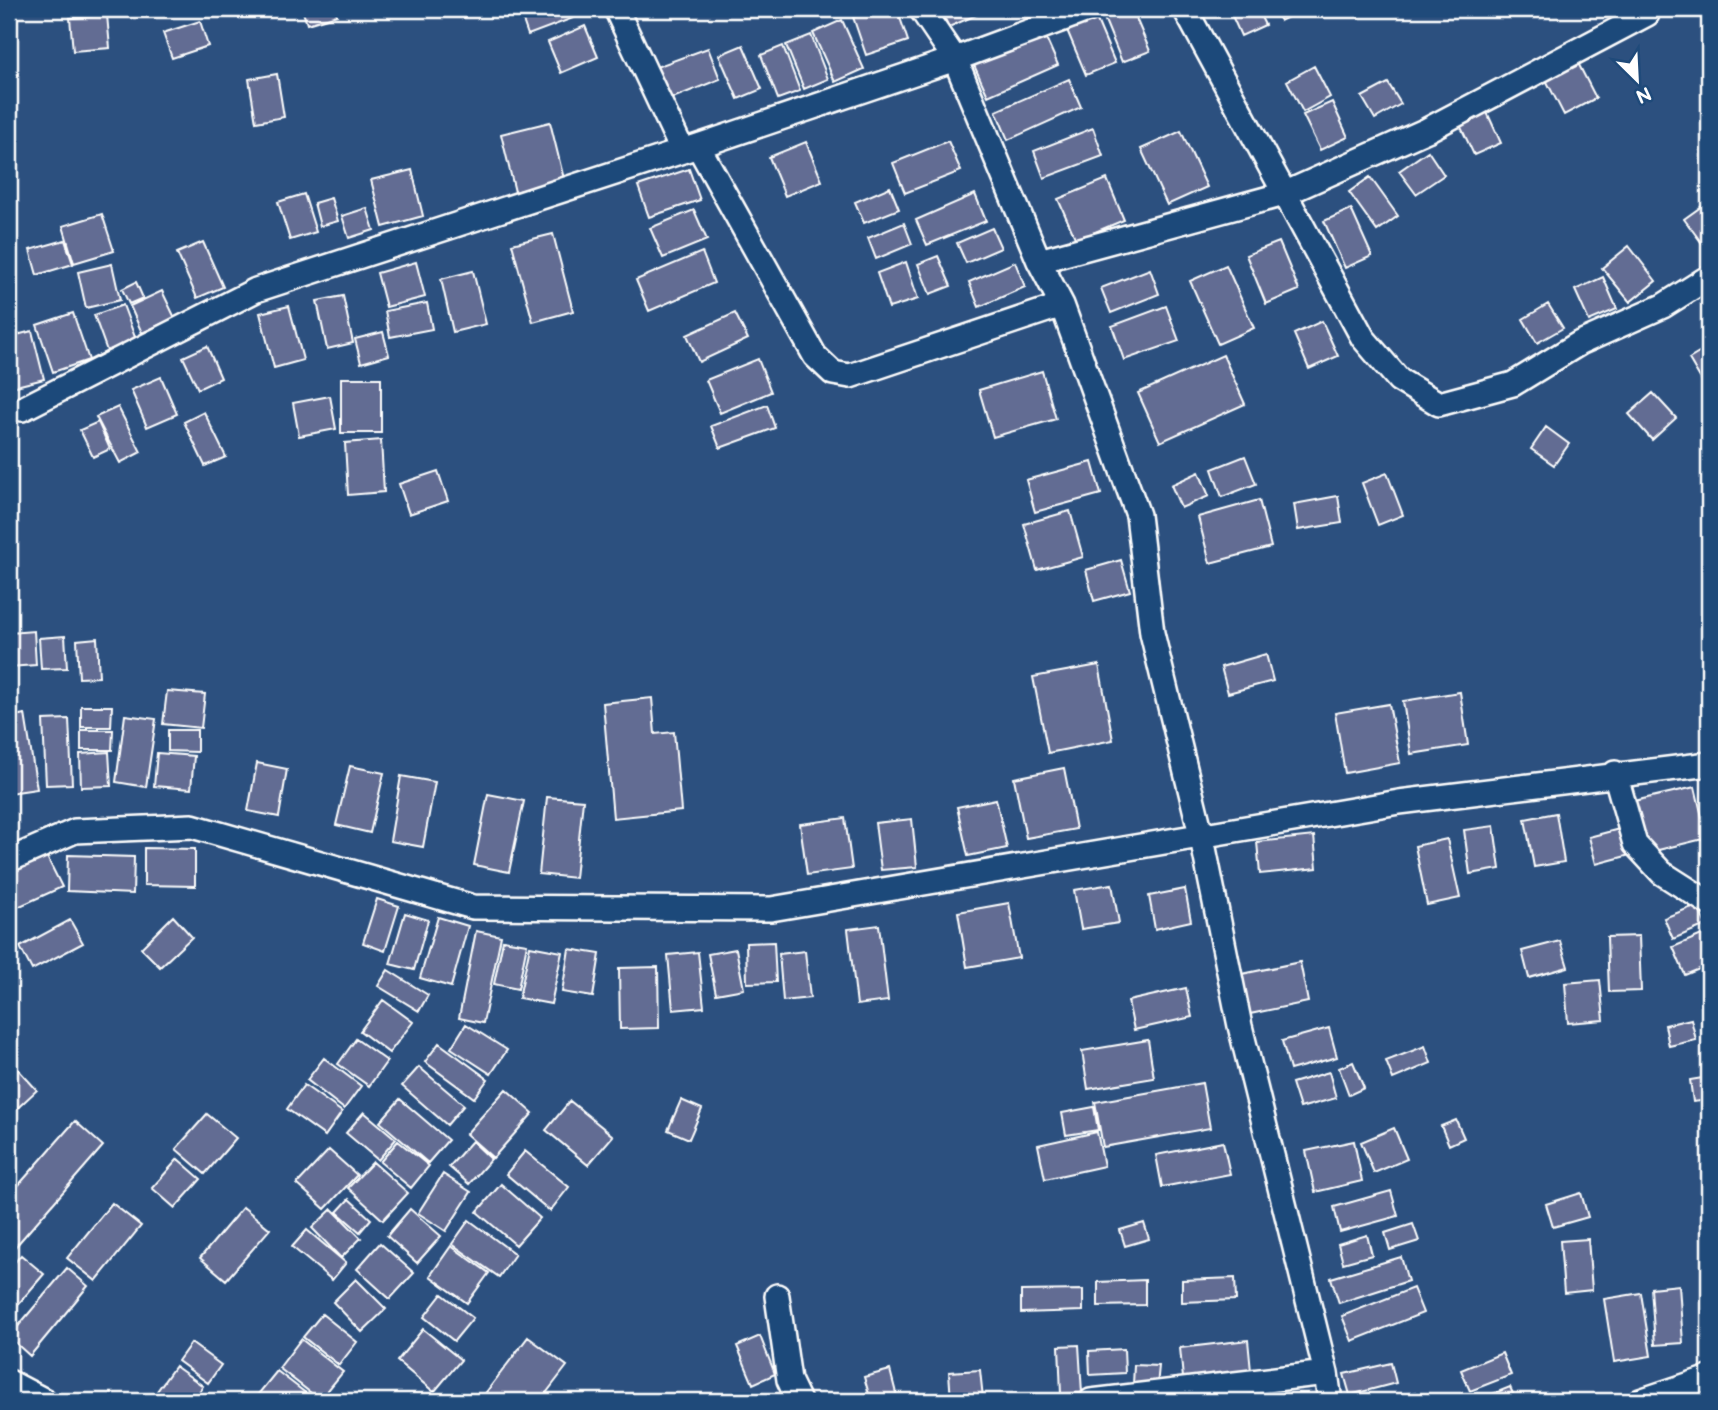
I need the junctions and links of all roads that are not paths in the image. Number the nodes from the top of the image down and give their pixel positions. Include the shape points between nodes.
1 (616, 9) edge
2 (921, 9) edge
3 (1090, 9) edge
4 (1185, 9) edge
5 (1647, 14) dead end
6 (955, 59) junction
7 (690, 148) junction
8 (1284, 194) junction
9 (1039, 261) junction
10 (1709, 277) edge
11 (1062, 305) junction
12 (22, 409) dead end
13 (1709, 764) edge
14 (1615, 774) junction
15 (1202, 838) junction
16 (9, 860) edge
17 (1709, 902) edge
18 (777, 1296) dead end
19 (1326, 1373) junction
20 (1709, 1378) edge
21 (9, 1382) edge
22 (45, 1401) edge
23 (799, 1401) edge
24 (1091, 1401) edge
25 (1330, 1401) edge
26 (1640, 1401) edge

1 - 7 street
2 - 6 street
3 - 6 street
4 - 8 street
5 - 8 street via 1427,131
6 - 7 street
6 - 9 street
7 - 11 street via 815,356 833,373 850,376
7 - 12 street via 256,290
8 - 9 street
8 - 10 street via 1363,338 1399,380 1440,404 1513,384 1580,343 1663,306
9 - 11 street
11 - 15 street via 1138,515 1152,634
13 - 14 street
14 - 15 street via 1399,802
14 - 17 street via 1635,844 1662,873
15 - 16 street via 771,909 473,907 192,826 75,831
15 - 19 street via 1240,1026
18 - 23 street via 789,1380
19 - 24 street
19 - 25 street
20 - 26 street
21 - 22 street

